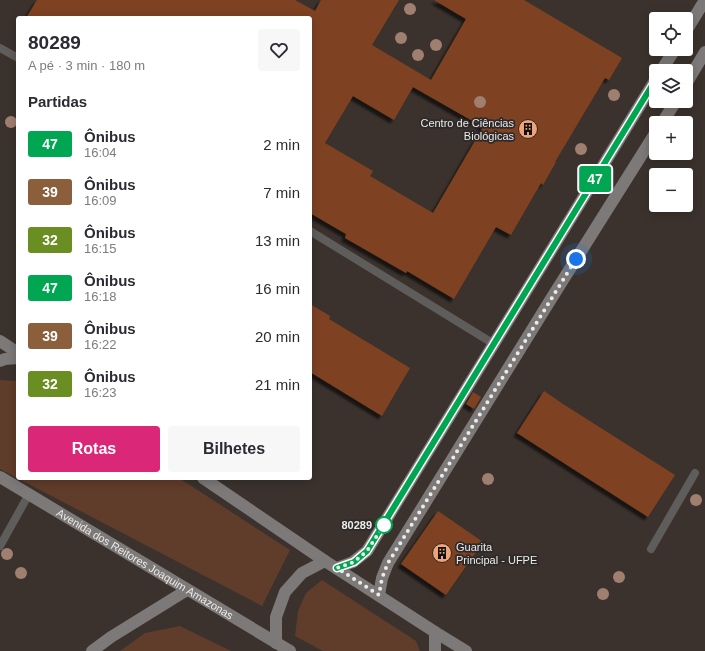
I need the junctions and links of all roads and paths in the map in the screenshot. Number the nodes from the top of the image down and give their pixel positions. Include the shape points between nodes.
1 (705, 0) edge
2 (693, 20) edge
3 (0, 48) edge
4 (705, 52) edge
5 (16, 57) edge
6 (693, 72) edge
7 (649, 90) edge
8 (649, 143) edge
9 (312, 232) edge
10 (0, 341) edge
11 (494, 344) junction
12 (16, 352) edge
13 (16, 358) edge
14 (0, 360) edge
15 (695, 473) dead end
16 (0, 477) edge
17 (206, 480) edge
18 (29, 494) junction
19 (0, 546) edge
20 (651, 549) dead end
21 (325, 561) junction
22 (337, 568) junction
23 (187, 590) junction
24 (379, 595) junction
25 (435, 632) junction
26 (276, 643) junction
27 (92, 651) edge
28 (290, 651) edge
29 (435, 651) edge
30 (466, 651) edge

1 - 2 street
3 - 5 lane
4 - 6 street
7 - 11 street
8 - 24 street via 388,563
9 - 11 lane
10 - 12 street
11 - 22 street via 367,551 354,562
13 - 14 street
15 - 20 lane
16 - 18 street, Avenida dos Reitores Joaquim Amazonas
17 - 21 street
18 - 19 lane
18 - 23 street, Avenida dos Reitores Joaquim Amazonas
21 - 22 street
21 - 26 street via 302,573 285,592 276,617
22 - 24 street
23 - 26 street, Avenida dos Reitores Joaquim Amazonas
23 - 27 street
24 - 25 street
25 - 29 street
25 - 30 street
26 - 28 street, Avenida dos Reitores Joaquim Amazonas

